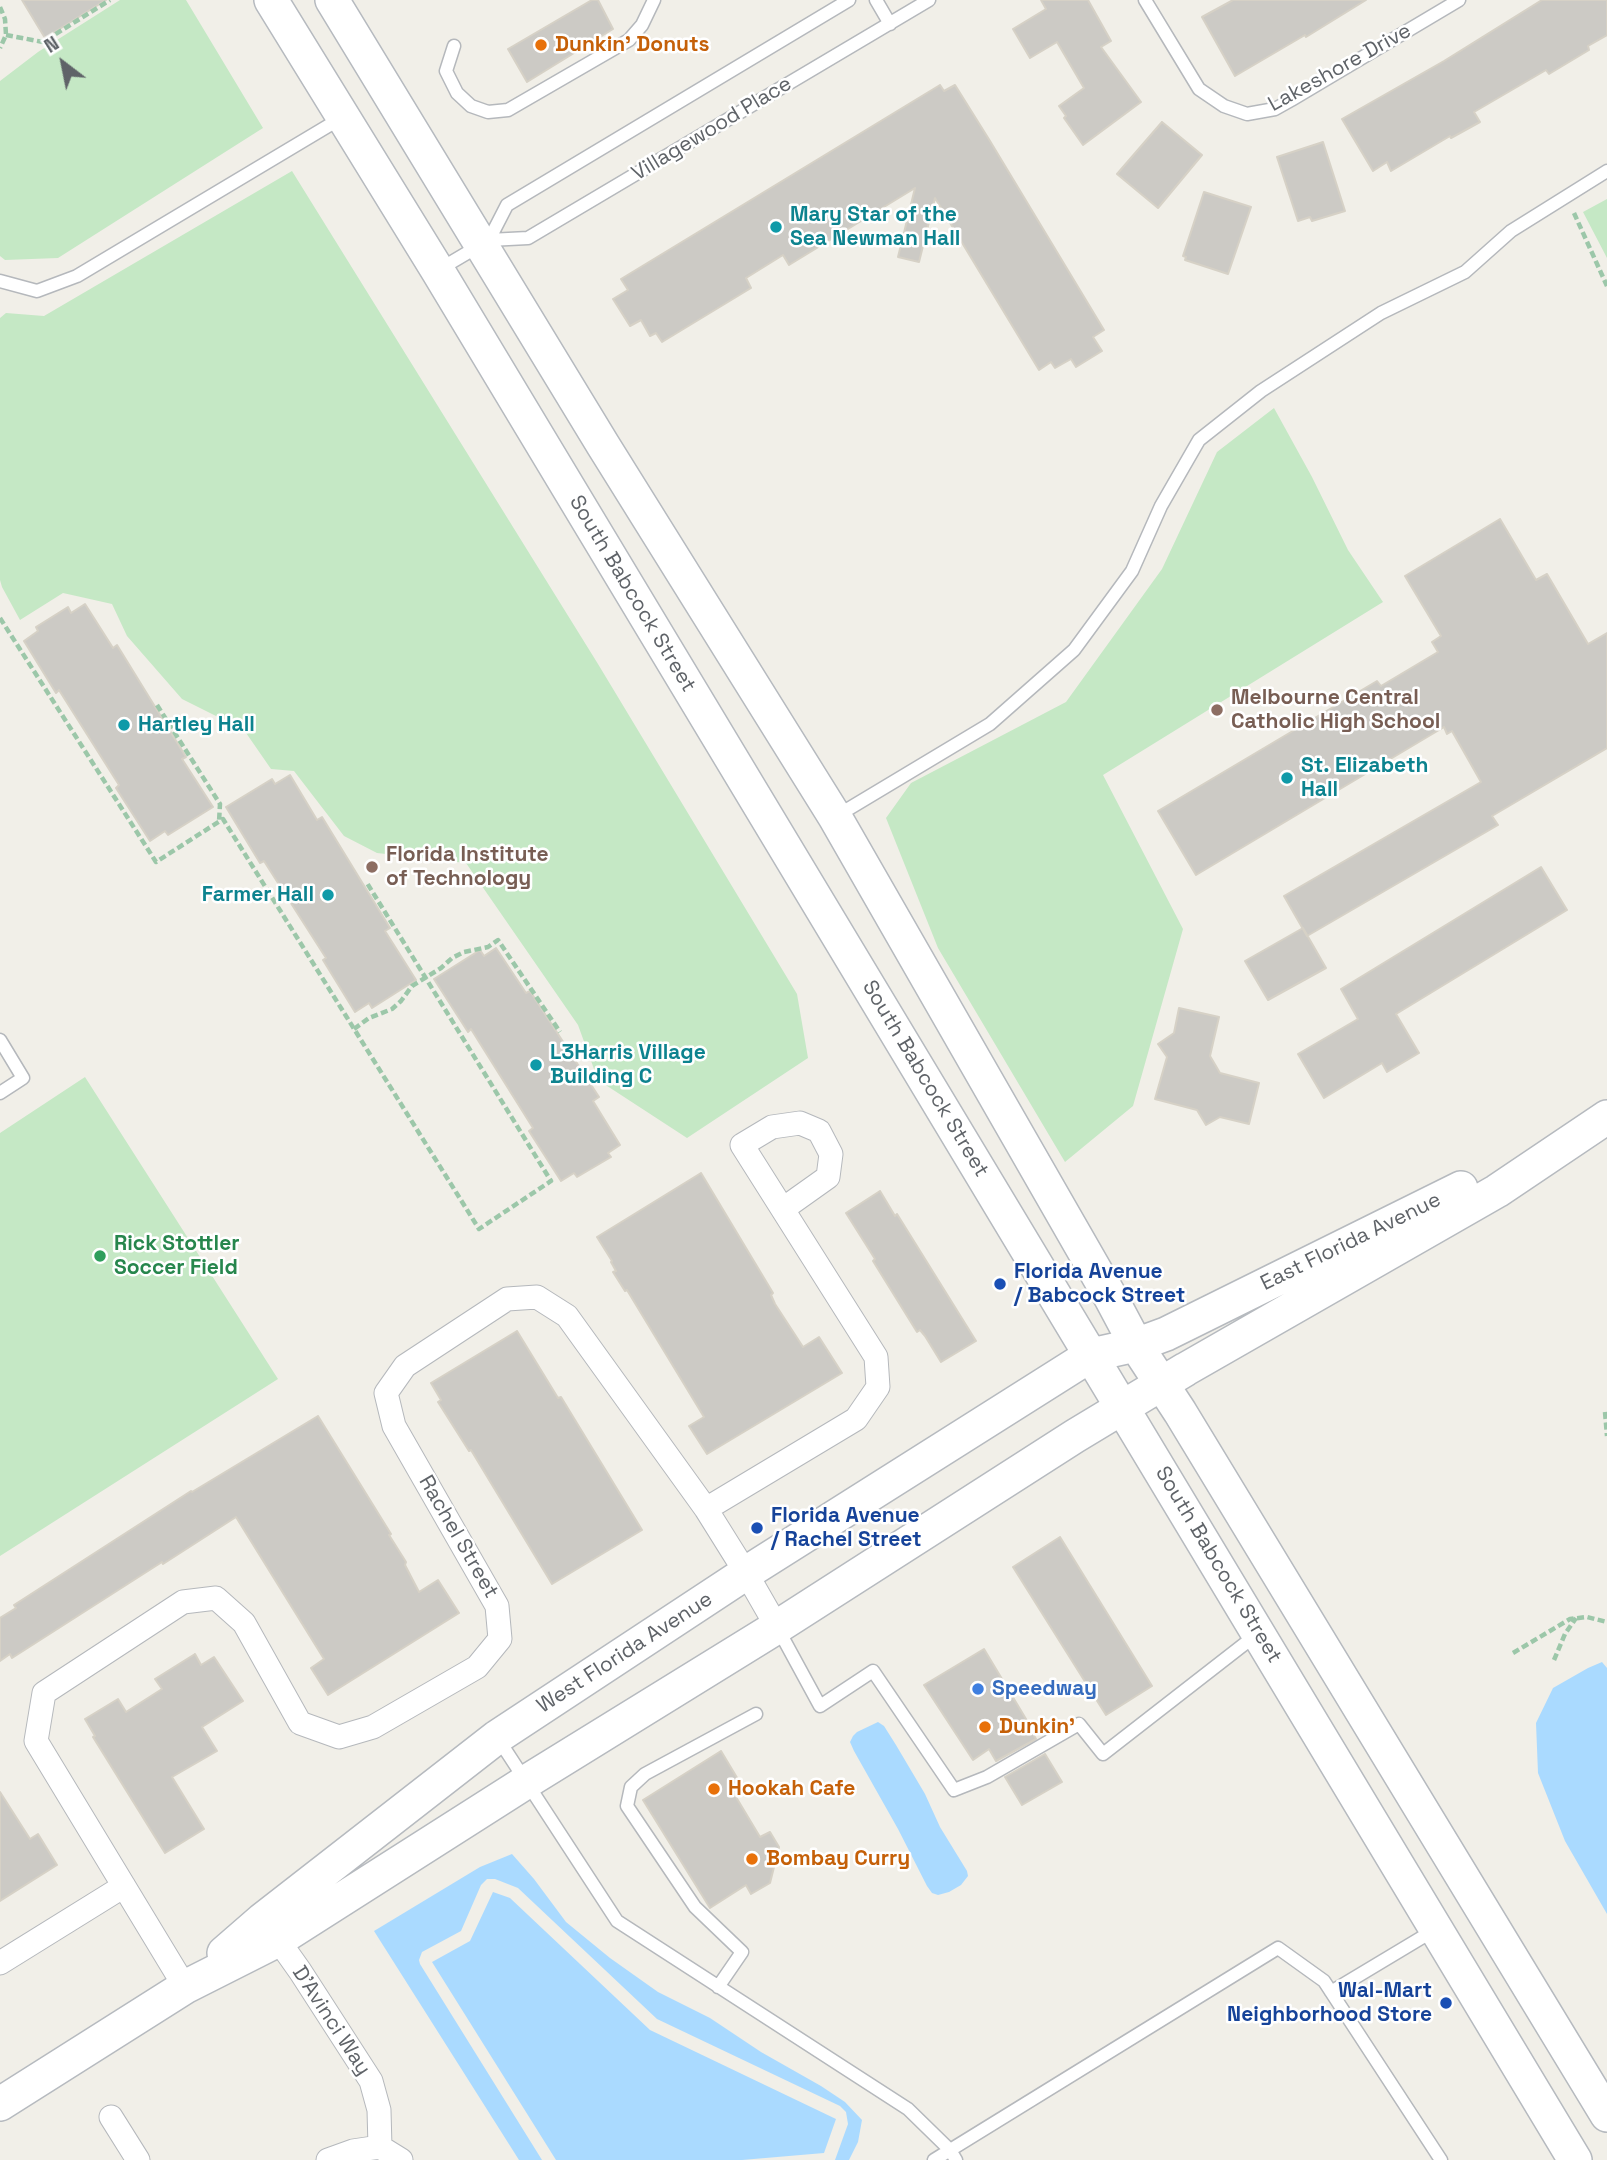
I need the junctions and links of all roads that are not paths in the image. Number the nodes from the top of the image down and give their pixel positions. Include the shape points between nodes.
1 (271, 0) edge
2 (332, 0) edge
3 (654, 0) edge
4 (849, 0) edge
5 (876, 0) edge
6 (929, 0) edge
7 (1146, 0) edge
8 (1460, 0) edge
9 (890, 23) junction
10 (454, 47) dead end
11 (344, 117) junction
12 (1607, 171) edge
13 (485, 243) junction
14 (438, 271) junction
15 (0, 281) edge
16 (835, 817) junction
17 (0, 1040) edge
18 (0, 1093) edge
19 (1607, 1116) edge
20 (783, 1209) dead end
21 (1136, 1345) junction
22 (1091, 1355) junction
23 (1161, 1384) junction
24 (1124, 1408) junction
25 (706, 1509) junction
26 (746, 1573) junction
27 (777, 1627) junction
28 (1258, 1633) junction
29 (756, 1714) dead end
30 (497, 1737) junction
31 (526, 1782) junction
32 (124, 1886) junction
33 (1437, 1928) junction
34 (278, 1940) junction
35 (0, 1963) edge
36 (185, 1987) junction
37 (718, 1987) junction
38 (1331, 1992) junction
39 (0, 2104) edge
40 (1607, 2116) edge
41 (111, 2117) dead end
42 (380, 2147) junction
43 (953, 2155) edge
44 (138, 2160) edge
45 (328, 2160) edge
46 (401, 2160) edge
47 (933, 2160) edge
48 (1441, 2160) edge
49 (1575, 2160) edge

1 - 11 main road, South Babcock Street
2 - 13 main road
3 - 10 lane via 629,40 508,110 488,112 471,106 457,93 446,71
4 - 13 lane, Villagewood Place via 507,205
5 - 9 lane
6 - 9 lane, Villagewood Place
7 - 8 lane, Lakeshore Drive via 1199,89 1224,106 1247,114 1275,109
9 - 13 lane, Villagewood Place via 528,238
11 - 14 main road, South Babcock Street
11 - 15 lane via 77,276 37,291
12 - 16 lane via 1511,231 1465,272 1381,313 1261,391 1199,440 1161,506 1132,571 1074,650 990,724
13 - 14 lane, Villagewood Place
13 - 16 main road via 603,444
14 - 22 main road, South Babcock Street
16 - 21 main road
17 - 18 lane via 23,1078
19 - 21 main road, East Florida Avenue
19 - 23 main road, East Florida Avenue via 1497,1191
20 - 25 street via 876,1357 878,1387 856,1419
21 - 22 main road, East Florida Avenue
21 - 23 main road
22 - 24 main road, South Babcock Street
22 - 26 main road, West Florida Avenue
23 - 24 main road, East Florida Avenue
23 - 40 main road
24 - 27 main road, West Florida Avenue
24 - 28 main road, South Babcock Street
25 - 26 street, Rachel Street
25 - 32 street, Rachel Street via 567,1316 537,1297 507,1299 405,1366 386,1393 394,1426 497,1606 500,1639 477,1667 373,1727 339,1737 300,1723 244,1623 216,1598 183,1602 90,1662 44,1693 36,1741
26 - 27 street, Rachel Street
26 - 30 main road, West Florida Avenue
27 - 28 lane via 820,1706 873,1671 954,1790 987,1777 1079,1724 1103,1754
27 - 31 main road, West Florida Avenue
28 - 33 main road, South Babcock Street
29 - 37 lane via 645,1774 631,1787 627,1806 695,1907 742,1952
30 - 31 lane
30 - 36 main road, West Florida Avenue via 262,1920
31 - 34 main road, West Florida Avenue
31 - 37 lane via 617,1921
32 - 35 street
32 - 36 street, Rachel Street
33 - 38 lane
33 - 49 main road, South Babcock Street
34 - 36 main road, West Florida Avenue
34 - 42 street, D'Avinci Way via 371,2081 379,2110
36 - 39 main road, West Florida Avenue
37 - 43 lane via 908,2109
38 - 43 lane via 1278,1948
38 - 48 lane
41 - 44 street
42 - 45 street
42 - 46 street
43 - 47 lane

